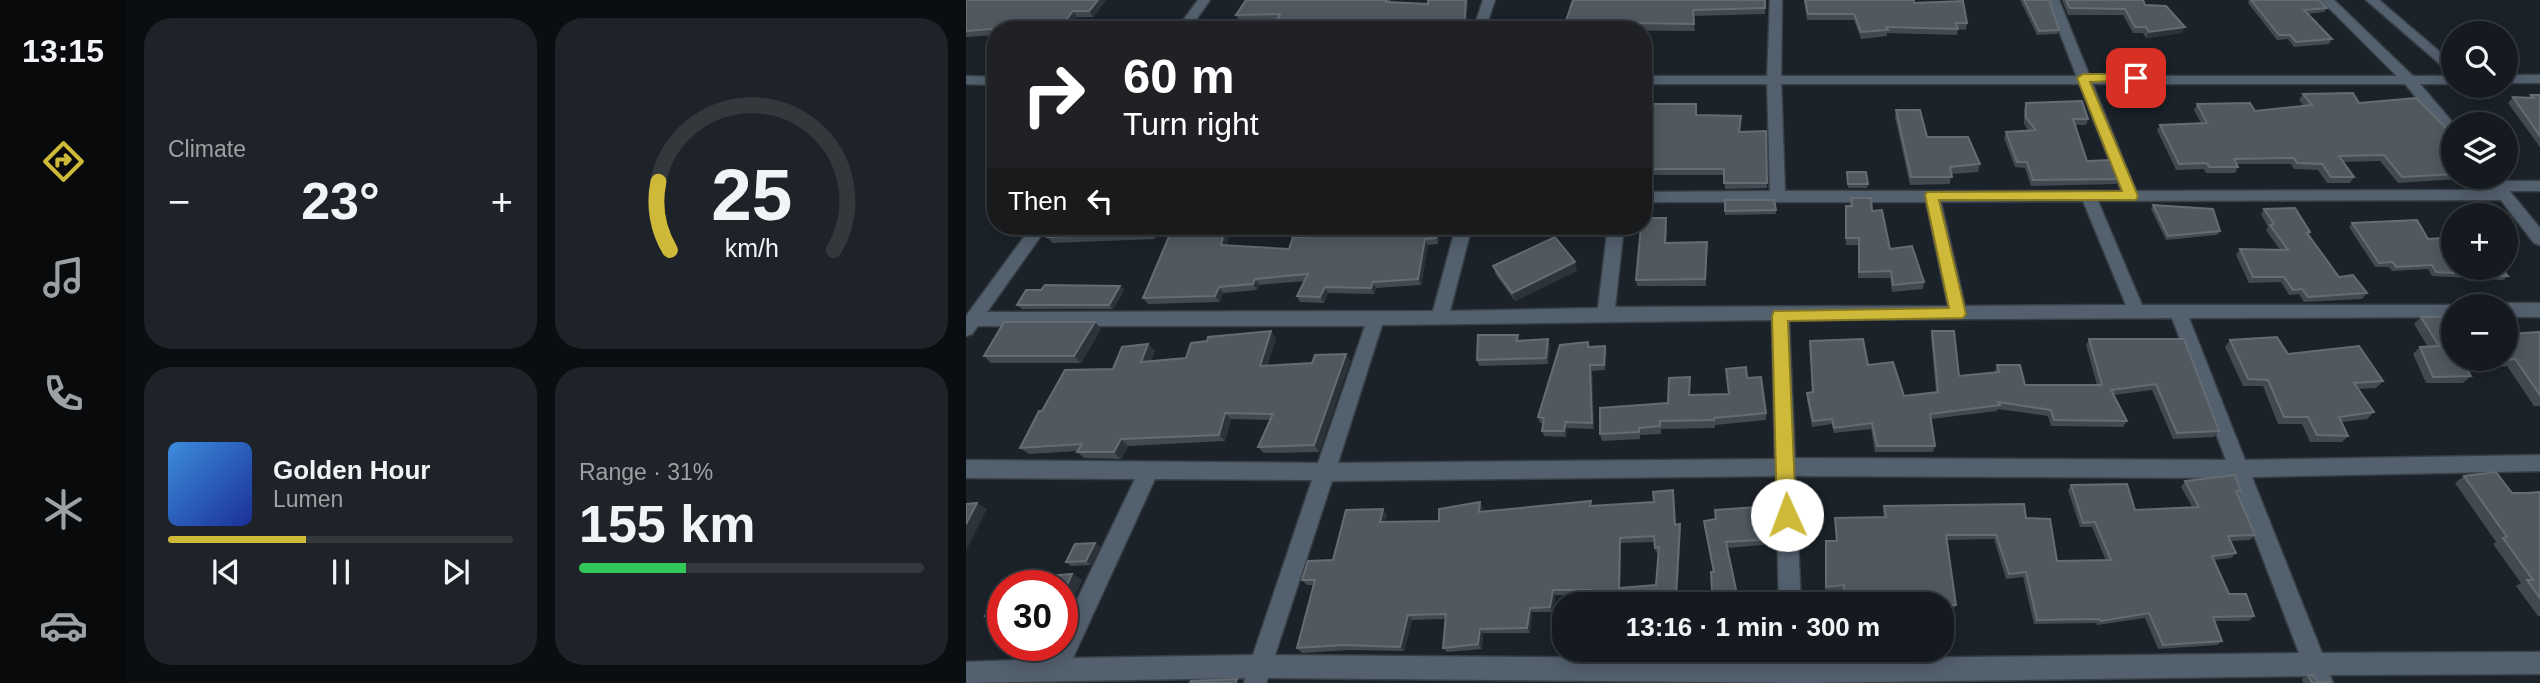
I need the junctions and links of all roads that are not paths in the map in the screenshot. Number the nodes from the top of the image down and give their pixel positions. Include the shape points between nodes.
1 (1204, 0) edge
2 (1489, 0) edge
3 (1776, 0) edge
4 (2053, 0) edge
5 (2327, 0) edge
6 (2372, 0) edge
7 (1189, 21) edge
8 (1482, 21) edge
9 (2441, 59) edge
10 (2083, 78) junction
11 (2518, 79) edge
12 (2540, 79) edge
13 (966, 80) edge
14 (987, 80) edge
15 (1652, 80) edge
16 (1774, 80) junction
17 (2441, 80) edge
18 (2410, 81) junction
19 (2441, 118) edge
20 (2518, 186) edge
21 (2540, 186) edge
22 (2441, 188) edge
23 (2499, 189) edge
24 (1931, 195) junction
25 (1778, 196) junction
26 (2131, 196) junction
27 (1652, 197) edge
28 (2089, 198) junction
29 (1034, 235) edge
30 (1462, 235) edge
31 (1615, 235) edge
32 (2540, 239) edge
33 (2441, 310) edge
34 (2518, 310) edge
35 (2540, 310) edge
36 (2137, 312) junction
37 (2178, 312) junction
38 (1606, 314) junction
39 (1958, 314) junction
40 (1780, 316) junction
41 (1440, 318) junction
42 (1376, 319) junction
43 (970, 324) edge
44 (2540, 463) edge
45 (1785, 467) junction
46 (966, 469) edge
47 (2239, 469) junction
48 (1149, 471) junction
49 (1327, 472) junction
50 (1790, 592) edge
51 (2540, 663) edge
52 (1793, 667) edge
53 (1056, 669) junction
54 (966, 673) edge
55 (2318, 673) edge
56 (1257, 675) edge

1 - 7 street
2 - 8 street
3 - 16 street
4 - 10 street
5 - 18 street
6 - 9 street
10 - 16 street
10 - 18 street
10 - 26 street
11 - 12 street
13 - 14 street
15 - 16 street
16 - 25 street
17 - 18 street
18 - 19 street
20 - 21 street
22 - 26 street
23 - 32 street
24 - 25 street
24 - 28 street
24 - 39 street
25 - 27 street
26 - 28 street
28 - 36 street
29 - 43 street
30 - 41 street
31 - 38 street
33 - 37 street
34 - 35 street
36 - 37 street
36 - 39 street
37 - 47 street
38 - 40 street
38 - 41 street
39 - 40 street
40 - 45 street
41 - 42 street
42 - 43 street
42 - 49 street
44 - 47 street
45 - 47 street
45 - 49 street
45 - 50 street
46 - 48 street
47 - 55 street
48 - 49 street
48 - 53 street
49 - 56 street
51 - 55 street
52 - 55 street
52 - 56 street
53 - 54 street
53 - 56 street

